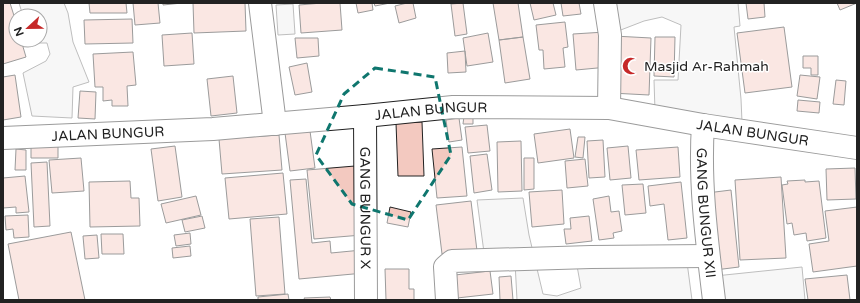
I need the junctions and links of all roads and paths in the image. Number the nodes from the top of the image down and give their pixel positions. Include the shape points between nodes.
1 (260, 3) edge
2 (605, 3) edge
3 (610, 108) junction
4 (365, 116) junction
5 (274, 124) junction
6 (703, 125) junction
7 (3, 138) edge
8 (857, 148) edge
9 (708, 256) junction
10 (366, 300) edge
11 (447, 300) edge
12 (714, 300) edge

1 - 5 street
2 - 3 street via 610,35
3 - 4 street, JALAN BUNGUR via 453,107
3 - 6 street, JALAN BUNGUR
4 - 5 street, JALAN BUNGUR
4 - 10 street, GANG BUNGUR X
5 - 7 street, JALAN BUNGUR
6 - 8 street, JALAN BUNGUR
6 - 9 street, GANG BUNGUR XII via 701,148
9 - 11 street via 452,261 445,267
9 - 12 street, GANG BUNGUR XII

